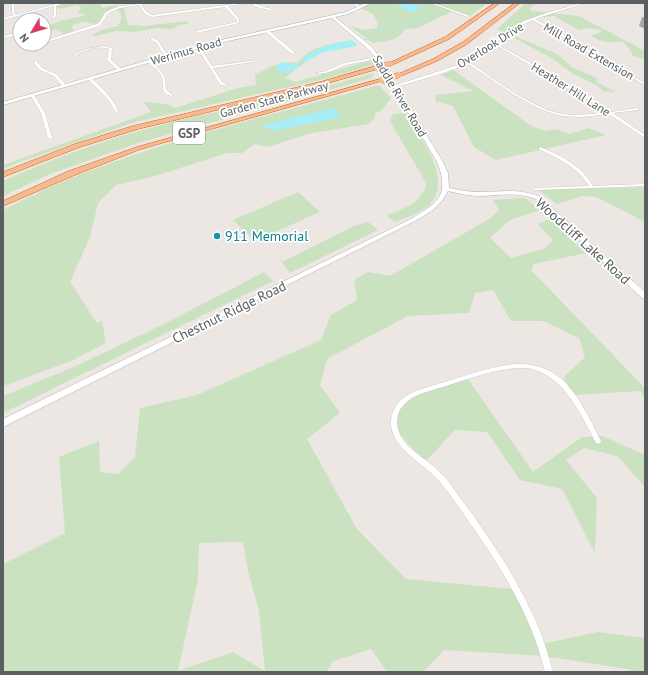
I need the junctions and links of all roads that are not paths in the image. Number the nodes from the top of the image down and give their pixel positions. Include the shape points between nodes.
1 (8, 3) edge
2 (64, 3) edge
3 (121, 3) edge
4 (144, 3) edge
5 (247, 3) edge
6 (252, 3) edge
7 (354, 3) edge
8 (369, 3) edge
9 (431, 3) edge
10 (498, 3) edge
11 (518, 3) edge
12 (584, 3) edge
13 (3, 4) edge
14 (55, 5) junction
15 (140, 5) junction
16 (226, 6) junction
17 (124, 8) junction
18 (360, 8) junction
19 (274, 10) dead end
20 (27, 12) edge
21 (332, 16) junction
22 (469, 16) dead end
23 (53, 18) dead end
24 (533, 19) junction
25 (267, 31) junction
26 (196, 32) dead end
27 (152, 39) dead end
28 (52, 40) edge
29 (108, 41) dead end
30 (495, 44) junction
31 (104, 46) junction
32 (198, 47) junction
33 (292, 53) dead end
34 (74, 55) dead end
35 (168, 56) junction
36 (378, 58) junction
37 (257, 61) dead end
38 (35, 62) dead end
39 (150, 62) junction
40 (466, 62) junction
41 (211, 67) junction
42 (120, 70) junction
43 (318, 73) dead end
44 (90, 79) junction
45 (645, 84) edge
46 (226, 85) dead end
47 (65, 86) junction
48 (395, 86) junction
49 (32, 96) junction
50 (171, 96) dead end
51 (3, 104) edge
52 (637, 109) dead end
53 (117, 112) dead end
54 (608, 112) junction
55 (645, 137) edge
56 (50, 138) dead end
57 (540, 148) dead end
58 (3, 175) edge
59 (645, 185) edge
60 (591, 186) junction
61 (535, 188) dead end
62 (446, 189) junction
63 (3, 204) edge
64 (645, 296) edge
65 (3, 424) edge
66 (598, 441) dead end
67 (549, 672) edge

1 - 13 street
2 - 14 street
3 - 17 street
4 - 15 street
5 - 16 street
6 - 19 street
7 - 18 street
8 - 18 main road, Werimus Road
9 - 22 street
10 - 58 highway, Garden State Parkway / GSP, bridge via 447,38 390,64 328,82 132,128
11 - 63 highway, Garden State Parkway / GSP, bridge via 465,43 435,60 399,75 138,148 72,173
12 - 24 street, Overlook Drive
14 - 20 street
14 - 23 street
15 - 16 street via 146,14 152,16
15 - 17 street
16 - 26 street via 238,22
17 - 28 street via 108,12 103,22 94,27
18 - 21 main road, Werimus Road
21 - 25 main road, Werimus Road
21 - 36 main road, Saddle River Road
24 - 30 street, Overlook Drive via 523,23
24 - 45 street, Mill Road Extension
25 - 32 main road, Werimus Road
25 - 33 street
27 - 35 street via 158,42
29 - 31 street
30 - 40 street, Overlook Drive
30 - 54 street, Heather Hill Lane via 581,93
31 - 34 street
31 - 42 street via 111,49 109,60
32 - 35 main road, Werimus Road
32 - 41 street
35 - 39 main road, Werimus Road
36 - 43 street via 345,64
36 - 48 main road, Saddle River Road
37 - 41 street
38 - 47 street via 41,69 55,75
39 - 42 main road, Werimus Road
39 - 50 street via 164,77 164,90
40 - 48 street, Overlook Drive
40 - 54 street via 548,111 570,116
41 - 46 street
42 - 44 main road, Werimus Road
44 - 47 main road, Werimus Road
44 - 53 street via 106,95
47 - 49 main road, Werimus Road
48 - 62 main road, Saddle River Road via 442,165 447,181
49 - 51 main road, Werimus Road
49 - 56 street via 43,113
52 - 54 street
54 - 55 street, Heather Hill Lane
57 - 60 street via 569,163 588,179
59 - 60 street
60 - 61 street
62 - 64 main road, Woodcliff Lake Road via 474,194 520,192 538,198
62 - 65 main road, Chestnut Ridge Road via 435,206 411,221
66 - 67 street via 561,383 536,368 516,367 482,372 414,394 400,403 394,416 395,430 402,443 439,476 500,561 539,635

